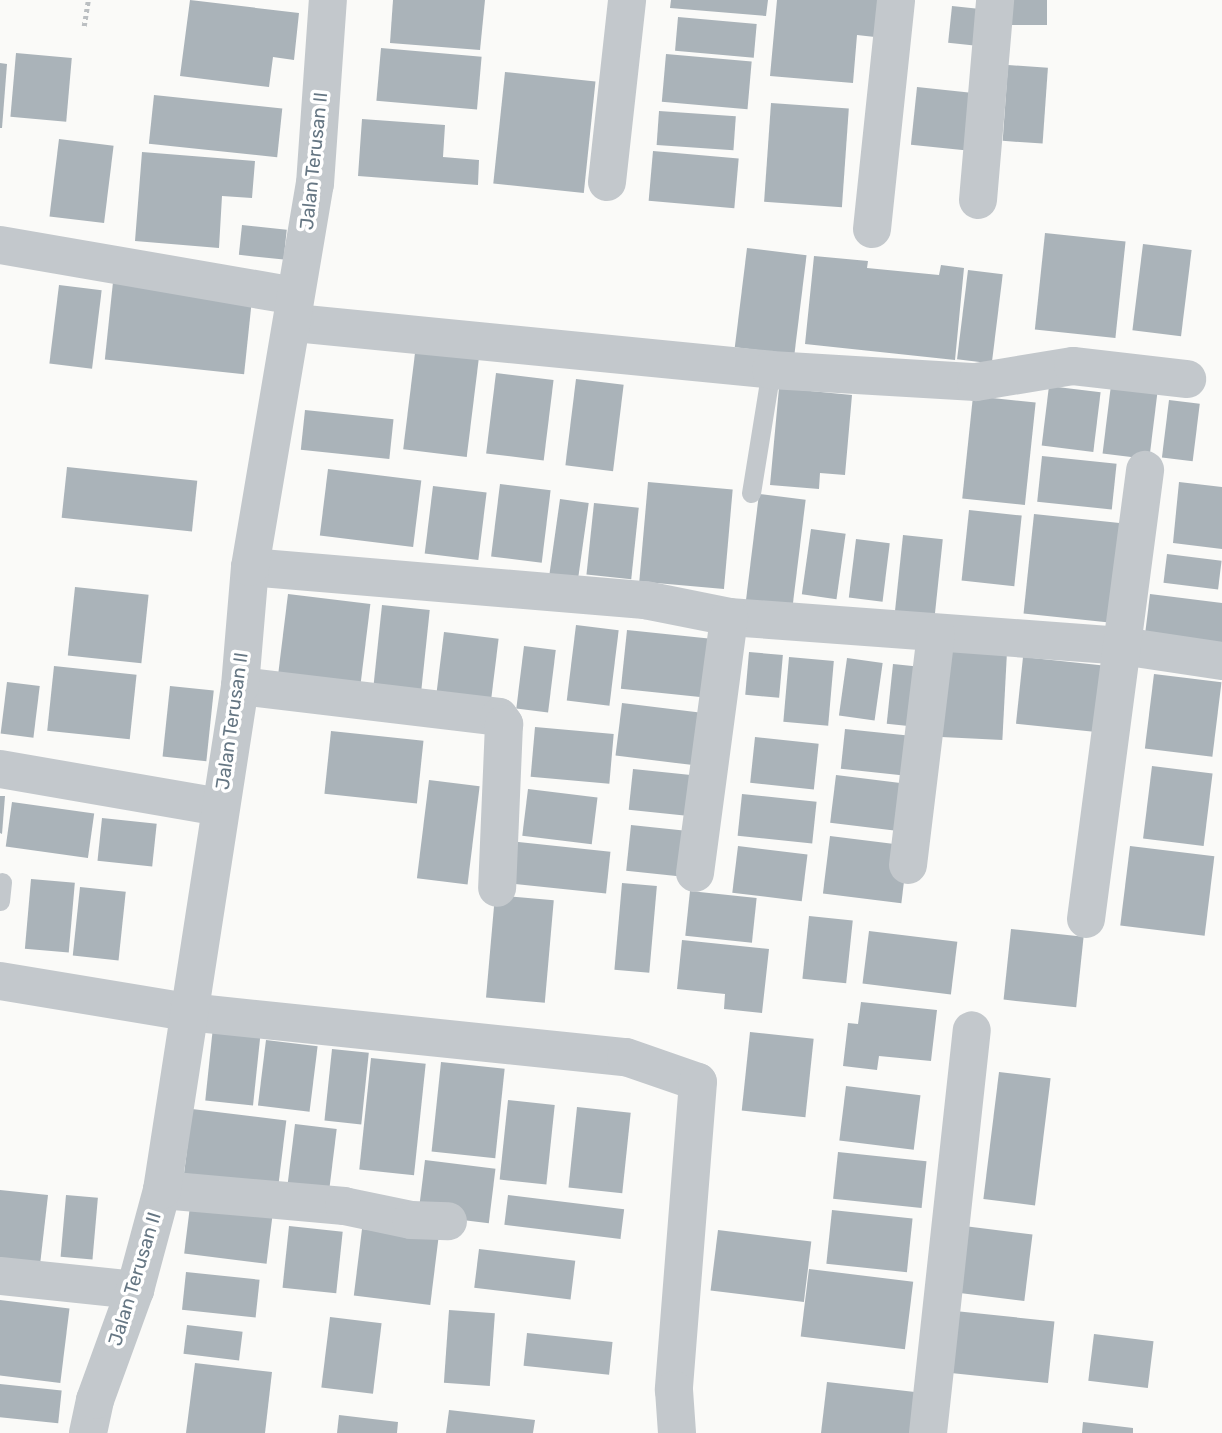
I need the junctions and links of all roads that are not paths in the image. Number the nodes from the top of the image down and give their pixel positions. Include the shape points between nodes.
1 (328, 0) edge
2 (627, 0) edge
3 (896, 0) edge
4 (995, 0) edge
5 (607, 182) dead end
6 (978, 200) dead end
7 (872, 229) dead end
8 (0, 246) edge
9 (295, 309) junction
10 (771, 370) junction
11 (1187, 379) dead end
12 (1144, 470) dead end
13 (751, 493) dead end
14 (250, 567) junction
15 (729, 617) junction
16 (936, 634) junction
17 (1122, 646) junction
18 (1222, 661) edge
19 (240, 685) junction
20 (0, 769) edge
21 (220, 807) junction
22 (908, 865) dead end
23 (695, 873) dead end
24 (497, 888) dead end
25 (1086, 919) dead end
26 (0, 981) edge
27 (188, 1012) junction
28 (972, 1030) dead end
29 (162, 1190) junction
30 (448, 1221) dead end
31 (0, 1276) edge
32 (135, 1290) junction
33 (88, 1433) edge
34 (677, 1433) edge
35 (929, 1433) edge

1 - 9 street, Jalan Terusan II via 315,184
2 - 5 street
3 - 7 street
4 - 6 street
8 - 9 street
9 - 10 street
9 - 14 street, Jalan Terusan II
10 - 11 street via 976,382 1073,366
10 - 13 lane
12 - 17 street
14 - 15 street via 645,600
14 - 19 street, Jalan Terusan II
15 - 16 street
15 - 23 street
16 - 17 street
16 - 22 street
17 - 18 street
17 - 25 street
19 - 21 street, Jalan Terusan II
19 - 24 street via 499,717 504,724
20 - 21 street
21 - 27 street, Jalan Terusan II
26 - 27 street
27 - 29 street, Jalan Terusan II
27 - 34 street via 626,1057 698,1082 674,1390
28 - 35 street
29 - 30 street via 344,1206 411,1220
29 - 32 street, Jalan Terusan II
31 - 32 street
32 - 33 street, Jalan Terusan II via 94,1399

